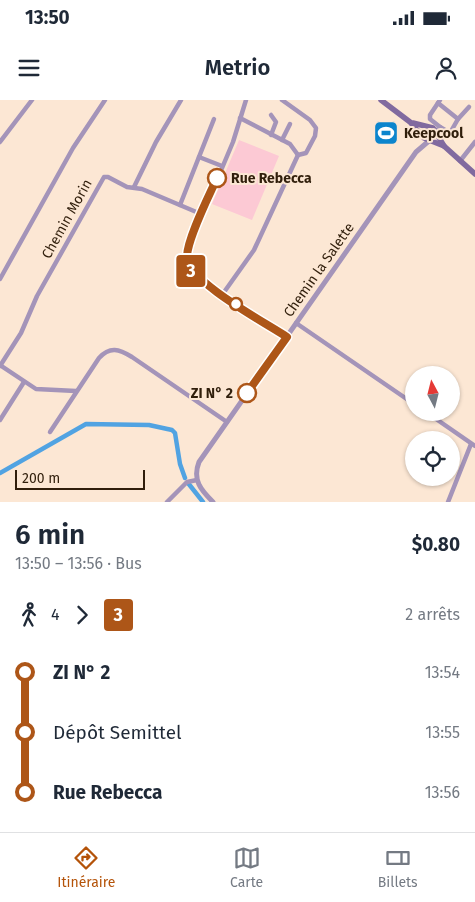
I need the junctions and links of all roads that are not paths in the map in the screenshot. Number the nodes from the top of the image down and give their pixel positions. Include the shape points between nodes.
1 (32, 100) edge
2 (105, 100) edge
3 (181, 100) edge
4 (246, 100) edge
5 (282, 100) edge
6 (381, 100) edge
7 (439, 102) edge
8 (469, 107) dead end
9 (271, 115) dead end
10 (240, 118) junction
11 (214, 119) dead end
12 (458, 119) junction
13 (410, 122) junction
14 (290, 124) dead end
15 (425, 128) junction
16 (434, 134) junction
17 (271, 135) junction
18 (422, 135) junction
19 (282, 140) junction
20 (0, 142) edge
21 (475, 142) edge
22 (416, 152) junction
23 (298, 154) junction
24 (199, 157) junction
25 (460, 161) junction
26 (222, 166) junction
27 (475, 174) edge
28 (134, 187) junction
29 (180, 205) junction
30 (201, 214) junction
31 (0, 279) edge
32 (222, 295) junction
33 (296, 324) junction
34 (287, 337) junction
35 (0, 365) edge
36 (24, 382) junction
37 (76, 391) junction
38 (405, 398) edge
39 (0, 420) edge
40 (439, 421) edge
41 (227, 422) junction
42 (50, 432) dead end
43 (473, 445) edge
44 (197, 480) junction
45 (167, 502) edge
46 (214, 502) edge
47 (448, 502) edge

1 - 20 street
2 - 31 street via 73,148
3 - 28 street
4 - 10 street
5 - 23 street via 316,128 306,153
6 - 13 main road
7 - 12 street
7 - 16 street via 430,115
8 - 12 street
9 - 17 street via 276,122
10 - 17 street
10 - 26 street
11 - 24 street
12 - 16 street via 450,133
13 - 15 main road
13 - 18 main road
14 - 19 street
15 - 16 main road via 432,127
15 - 18 main road
16 - 18 main road
16 - 22 street, Chemin la Salette
16 - 25 main road
17 - 19 street
18 - 22 street, Chemin la Salette
19 - 23 street
21 - 25 street
22 - 33 street, Chemin la Salette
23 - 32 street via 254,250
24 - 26 street
24 - 29 street
25 - 27 main road
26 - 30 street
28 - 29 street, Chemin Morin
28 - 35 street, Chemin Morin via 127,187 108,176 102,178 37,296 21,333
29 - 30 street, Chemin Morin
30 - 32 street via 186,256 188,267 198,279
32 - 34 street
33 - 34 street, Chemin la Salette
33 - 38 street
34 - 41 street, Chemin la Salette
35 - 36 street
36 - 37 street via 36,389
36 - 39 street
37 - 41 street via 104,352 121,350
37 - 42 street
40 - 43 street
41 - 44 street, Chemin la Salette via 199,462
43 - 47 street
44 - 45 street via 187,482
44 - 46 street via 200,489

